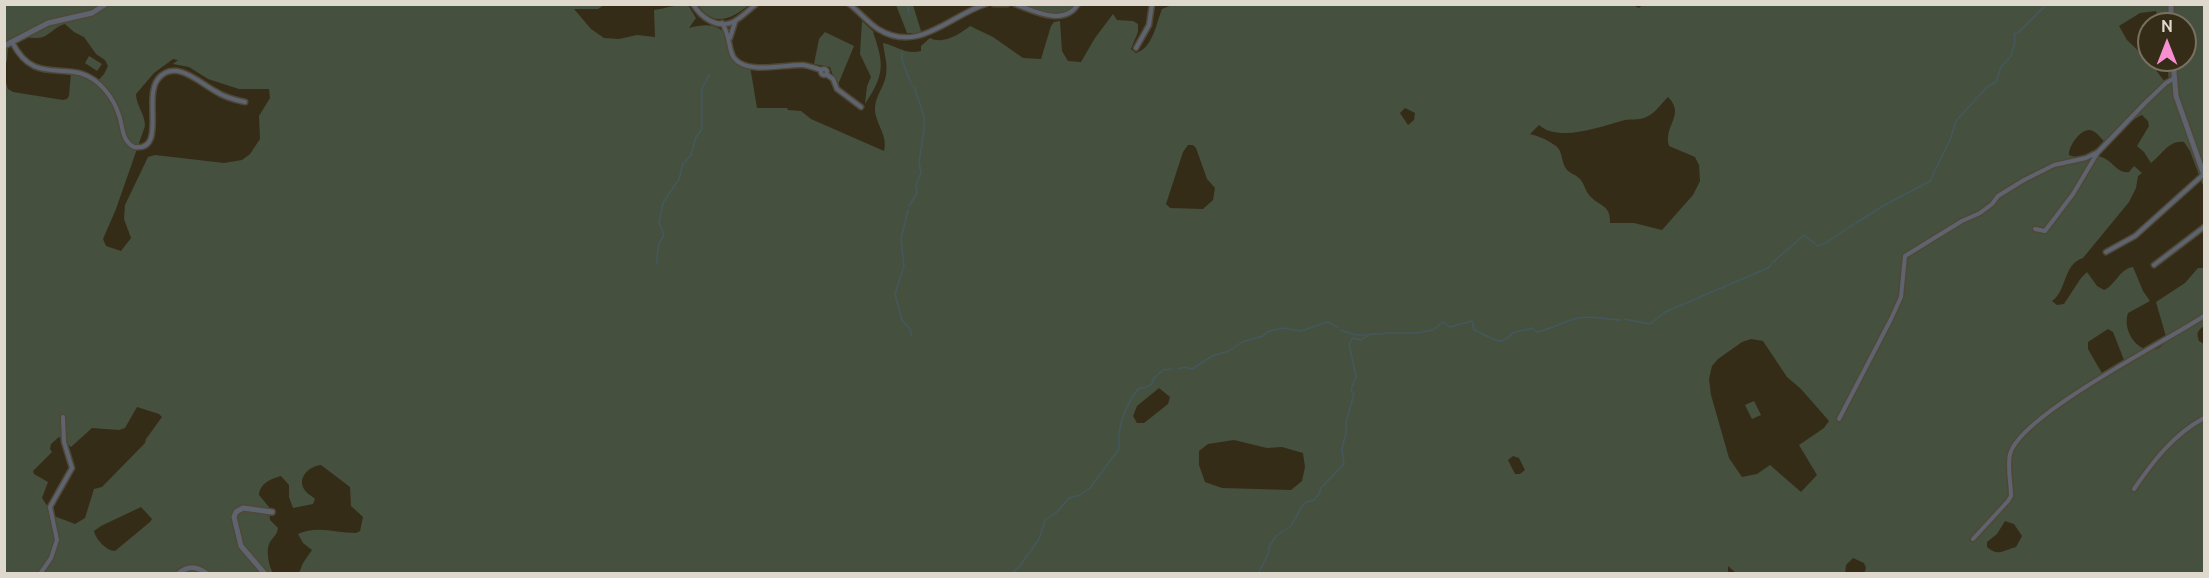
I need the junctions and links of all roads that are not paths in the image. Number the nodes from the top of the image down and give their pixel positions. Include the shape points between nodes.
1 (106, 4) edge
2 (693, 4) edge
3 (756, 4) edge
4 (849, 4) edge
5 (986, 4) edge
6 (994, 4) edge
7 (1007, 4) edge
8 (1015, 4) edge
9 (1078, 4) edge
10 (1152, 4) edge
11 (735, 21) junction
12 (722, 23) junction
13 (730, 39) junction
14 (12, 42) junction
15 (4, 46) edge
16 (1136, 48) dead end
17 (2173, 72) edge
18 (2173, 80) junction
19 (246, 102) dead end
20 (861, 107) dead end
21 (2098, 152) junction
22 (2204, 174) edge
23 (2205, 227) edge
24 (2035, 229) dead end
25 (2106, 252) dead end
26 (2154, 265) dead end
27 (2205, 316) edge
28 (63, 417) dead end
29 (2205, 418) edge
30 (1839, 419) dead end
31 (2134, 489) dead end
32 (272, 512) dead end
33 (1973, 539) dead end
34 (40, 573) edge
35 (178, 573) edge
36 (207, 573) edge
37 (265, 573) edge

1 - 14 street via 92,13 48,23
2 - 12 street via 707,19
3 - 11 street
4 - 5 street via 877,28 906,38 930,33
6 - 7 street
8 - 9 street via 1056,16 1068,14
10 - 16 street via 1149,25
11 - 12 street
11 - 13 street
12 - 13 street
13 - 20 street via 734,58 747,67 802,65 825,70 837,89
14 - 15 street
14 - 19 street via 21,57 34,67 78,71 93,79 105,90 125,140 134,147 144,147 153,137 152,95 156,82 166,73 186,73 222,95
17 - 18 street
18 - 21 street
18 - 22 street
21 - 24 street via 2045,231
21 - 30 street via 2054,165 2024,180 1980,213 1905,256 1901,297
22 - 25 street via 2135,236
23 - 26 street
27 - 33 street via 2120,365 2033,423 2010,453 2011,496
28 - 34 street via 64,442 72,468 50,507 57,540
29 - 31 street via 2173,439
32 - 37 street via 243,508 234,517 241,546
35 - 36 street via 192,567

